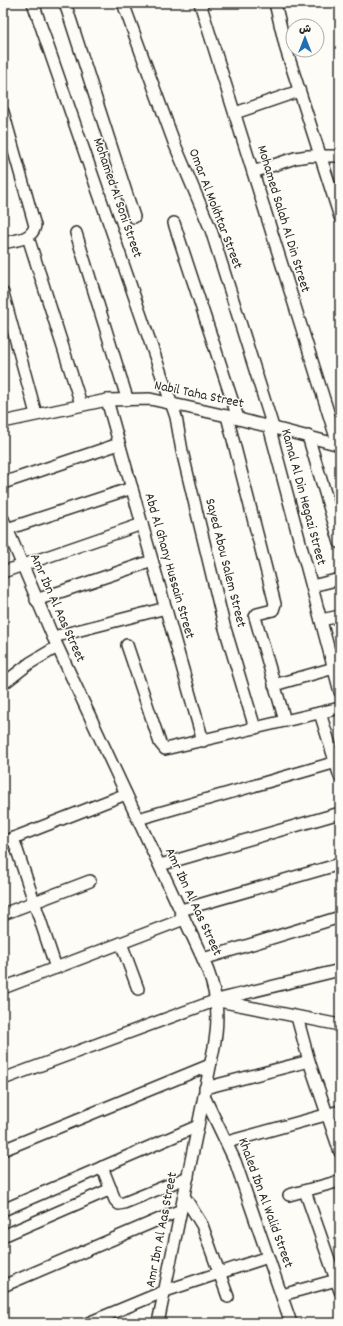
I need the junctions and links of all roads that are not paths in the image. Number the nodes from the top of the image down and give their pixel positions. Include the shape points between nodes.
1 (33, 3) edge
2 (65, 3) edge
3 (123, 3) edge
4 (200, 3) edge
5 (275, 3) edge
6 (299, 91) junction
7 (3, 112) edge
8 (235, 114) junction
9 (340, 156) edge
10 (321, 157) junction
11 (253, 172) junction
12 (134, 217) dead end
13 (340, 217) edge
14 (174, 224) dead end
15 (76, 233) dead end
16 (28, 237) junction
17 (3, 241) edge
18 (3, 293) edge
19 (127, 398) junction
20 (107, 400) junction
21 (171, 403) junction
22 (81, 404) junction
23 (36, 414) junction
24 (233, 417) junction
25 (3, 422) edge
26 (271, 427) junction
27 (308, 436) junction
28 (119, 444) junction
29 (339, 444) edge
30 (3, 483) edge
31 (132, 488) junction
32 (5, 524) edge
33 (142, 524) junction
34 (340, 543) edge
35 (152, 561) junction
36 (21, 564) junction
37 (3, 572) edge
38 (340, 579) edge
39 (312, 586) junction
40 (36, 600) junction
41 (166, 608) junction
42 (340, 616) edge
43 (321, 620) junction
44 (55, 642) junction
45 (127, 645) dead end
46 (334, 668) junction
47 (3, 684) edge
48 (274, 685) junction
49 (340, 692) edge
50 (340, 708) edge
51 (320, 713) junction
52 (285, 721) junction
53 (255, 728) junction
54 (203, 741) junction
55 (338, 762) edge
56 (340, 778) edge
57 (126, 794) junction
58 (340, 813) edge
59 (138, 819) junction
60 (8, 840) edge
61 (340, 864) edge
62 (160, 866) junction
63 (90, 881) dead end
64 (34, 902) junction
65 (3, 914) edge
66 (182, 914) junction
67 (340, 917) edge
68 (121, 943) junction
69 (203, 959) junction
70 (56, 968) junction
71 (340, 970) edge
72 (3, 988) edge
73 (138, 989) dead end
74 (217, 1000) junction
75 (297, 1017) junction
76 (340, 1025) edge
77 (309, 1061) junction
78 (210, 1065) junction
79 (3, 1079) edge
80 (204, 1092) junction
81 (340, 1111) edge
82 (327, 1115) junction
83 (198, 1126) junction
84 (227, 1142) junction
85 (3, 1150) edge
86 (340, 1152) edge
87 (102, 1168) junction
88 (188, 1177) junction
89 (340, 1181) edge
90 (111, 1189) junction
91 (305, 1191) junction
92 (184, 1196) junction
93 (289, 1196) dead end
94 (3, 1210) edge
95 (181, 1210) junction
96 (3, 1236) edge
97 (268, 1257) junction
98 (219, 1273) junction
99 (339, 1283) edge
100 (3, 1286) edge
101 (165, 1291) junction
102 (282, 1295) junction
103 (228, 1297) dead end
104 (88, 1323) edge
105 (158, 1323) edge
106 (291, 1323) edge

1 - 21 street, Mohamed Al Soni Street
2 - 12 street
3 - 26 street, Omar Al Mokhtar Street via 175,145 211,230
4 - 8 street, Mohamed Salah Al Din Street
5 - 6 street
6 - 8 street
6 - 10 street
7 - 16 street via 34,221 34,230
8 - 11 street, Mohamed Salah Al Din Street
9 - 10 street
10 - 11 street via 295,158
10 - 13 street
11 - 29 street, Mohamed Salah Al Din Street
14 - 24 street
15 - 19 street
16 - 17 street
16 - 22 street
18 - 23 street
19 - 20 street, Nabil Taha Street
19 - 21 street, Nabil Taha Street
20 - 22 street, Nabil Taha Street
20 - 28 street, Abd Al Ghany Hussain Street
21 - 24 street, Nabil Taha Street
21 - 53 street, Sayed Abou Salem Street via 224,625
22 - 23 street, Nabil Taha Street
23 - 25 street, Nabil Taha Street
24 - 26 street, Nabil Taha Street
24 - 48 street via 275,604 273,610 255,615
26 - 27 street, Nabil Taha Street
26 - 39 street, Kamal Al Din Hegazi Street
27 - 29 street, Nabil Taha Street
27 - 34 street
28 - 30 street
28 - 31 street, Abd Al Ghany Hussain Street
31 - 32 street
31 - 33 street, Abd Al Ghany Hussain Street
32 - 36 street, Amr Ibn Al Aas Street
33 - 35 street, Abd Al Ghany Hussain Street
33 - 36 street
35 - 40 street
35 - 41 street, Abd Al Ghany Hussain Street
36 - 37 street
36 - 40 street, Amr Ibn Al Aas Street
38 - 39 street
39 - 43 street, Kamal Al Din Hegazi Street
40 - 44 street, Amr Ibn Al Aas Street
41 - 44 street
41 - 54 street, Abd Al Ghany Hussain Street
42 - 43 street
43 - 46 street, Kamal Al Din Hegazi Street
44 - 47 street
44 - 57 street, Amr Ibn Al Aas Street
45 - 54 street via 162,747 165,749
46 - 48 street
46 - 49 street, Kamal Al Din Hegazi Street
48 - 52 street
50 - 51 street
51 - 52 street
51 - 55 street
52 - 53 street
53 - 54 street
55 - 56 street
55 - 59 street
57 - 59 street, Amr Ibn Al Aas Street
57 - 60 street
58 - 62 street
59 - 62 street, Amr Ibn Al Aas Street
60 - 64 street
61 - 66 street
62 - 66 street, Amr Ibn Al Aas Street
63 - 64 street
64 - 65 street
64 - 70 street
66 - 68 street
66 - 69 street, Amr Ibn Al Aas Street
67 - 69 street
68 - 70 street
68 - 73 street
69 - 74 street, Amr Ibn Al Aas Street via 211,976
70 - 72 street
71 - 74 street
74 - 75 street
74 - 78 street, Amr Ibn Al Aas Street via 217,1028
74 - 79 street
75 - 76 street
75 - 77 street
77 - 80 street
77 - 82 street
78 - 80 street, Amr Ibn Al Aas Street
78 - 85 street
80 - 83 street, Amr Ibn Al Aas Street
80 - 84 street, Khaled Ibn Al Walid Street
81 - 82 street
82 - 84 street
82 - 86 street
83 - 87 street
83 - 88 street, Amr Ibn Al Aas Street
84 - 97 street, Khaled Ibn Al Walid Street
87 - 90 street
87 - 94 street
88 - 90 street via 122,1204 117,1202
88 - 92 street, Amr Ibn Al Aas Street
89 - 91 street
90 - 96 street
91 - 93 street
91 - 99 street
92 - 95 street, Amr Ibn Al Aas Street
92 - 98 street via 202,1225
95 - 100 street
95 - 101 street, Amr Ibn Al Aas Street
97 - 98 street
97 - 102 street, Khaled Ibn Al Walid Street
98 - 101 street
98 - 103 street
99 - 102 street
101 - 104 street
101 - 105 street, Amr Ibn Al Aas Street
102 - 106 street, Khaled Ibn Al Walid Street

